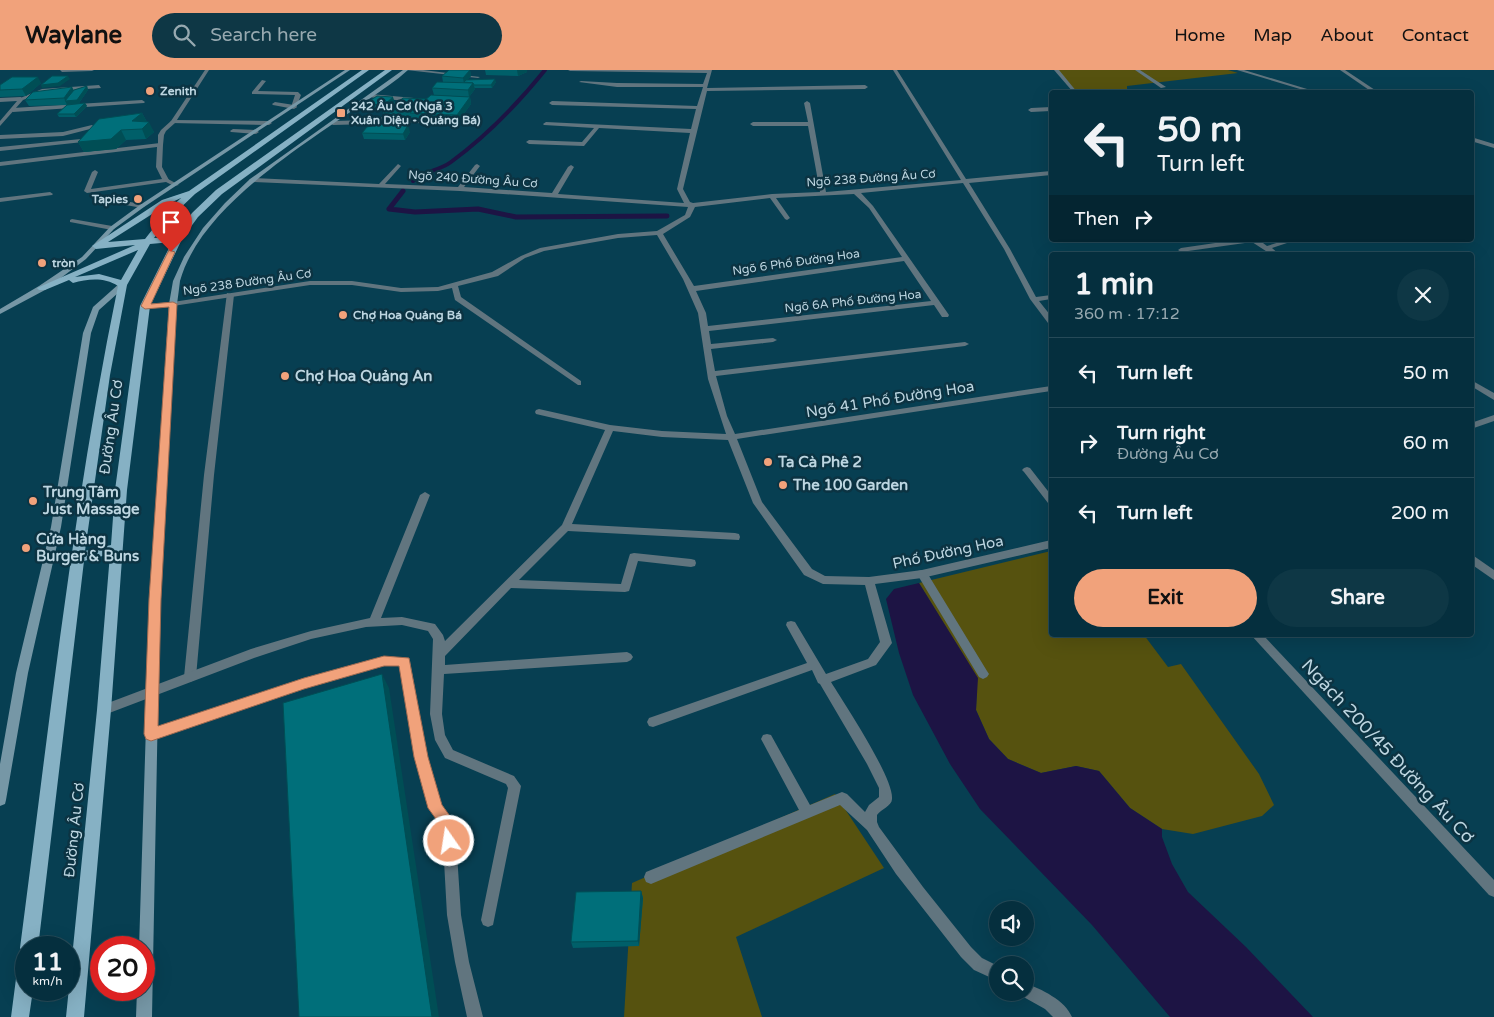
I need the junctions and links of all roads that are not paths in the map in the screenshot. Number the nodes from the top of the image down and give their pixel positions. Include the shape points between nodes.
1 (92, 70) edge
2 (207, 70) edge
3 (348, 70) edge
4 (366, 70) edge
5 (389, 70) edge
6 (407, 70) edge
7 (570, 70) edge
8 (895, 70) edge
9 (1056, 70) edge
10 (1137, 70) edge
11 (1239, 70) edge
12 (1342, 70) edge
13 (710, 71) edge
14 (62, 72) dead end
15 (478, 77) dead end
16 (264, 81) dead end
17 (580, 82) dead end
18 (99, 87) dead end
19 (865, 87) dead end
20 (1163, 87) dead end
21 (705, 88) junction
22 (1073, 90) edge
23 (1307, 90) edge
24 (1372, 90) edge
25 (370, 96) junction
26 (21, 99) junction
27 (0, 100) edge
28 (421, 100) edge
29 (142, 102) dead end
30 (552, 103) dead end
31 (807, 103) dead end
32 (275, 104) dead end
33 (294, 107) junction
34 (699, 108) junction
35 (1049, 109) edge
36 (13, 110) junction
37 (1031, 110) dead end
38 (174, 122) junction
39 (269, 123) junction
40 (333, 123) junction
41 (450, 123) edge
42 (0, 124) edge
43 (546, 124) dead end
44 (753, 124) dead end
45 (811, 124) junction
46 (598, 126) junction
47 (92, 128) edge
48 (233, 131) dead end
49 (693, 131) junction
50 (256, 132) junction
51 (0, 137) edge
52 (1474, 140) edge
53 (81, 141) edge
54 (529, 142) dead end
55 (160, 145) junction
56 (1494, 146) edge
57 (0, 149) edge
58 (0, 164) edge
59 (398, 166) dead end
60 (477, 166) dead end
61 (571, 167) dead end
62 (95, 172) dead end
63 (1049, 173) edge
64 (166, 180) junction
65 (252, 180) junction
66 (963, 182) junction
67 (381, 184) junction
68 (176, 185) junction
69 (460, 189) junction
70 (192, 192) junction
71 (856, 192) junction
72 (50, 194) dead end
73 (823, 194) junction
74 (554, 195) junction
75 (772, 196) junction
76 (0, 200) edge
77 (106, 200) dead end
78 (692, 205) junction
79 (142, 206) junction
80 (787, 218) dead end
81 (72, 221) dead end
82 (112, 228) junction
83 (659, 233) junction
84 (178, 240) junction
85 (146, 242) junction
86 (1236, 242) edge
87 (1257, 242) edge
88 (1286, 242) edge
89 (96, 246) junction
90 (1266, 248) junction
91 (1181, 250) dead end
92 (1272, 252) edge
93 (905, 259) junction
94 (123, 285) junction
95 (455, 286) junction
96 (42, 288) junction
97 (691, 289) junction
98 (230, 295) junction
99 (1049, 297) edge
100 (1034, 299) junction
101 (936, 303) junction
102 (173, 304) junction
103 (145, 306) junction
104 (0, 312) edge
105 (945, 315) dead end
106 (1049, 318) edge
107 (705, 329) junction
108 (773, 340) dead end
109 (965, 344) dead end
110 (708, 347) junction
111 (711, 374) junction
112 (578, 383) dead end
113 (1474, 384) edge
114 (1049, 388) edge
115 (1494, 397) edge
116 (539, 412) dead end
117 (1494, 418) edge
118 (1474, 425) edge
119 (610, 428) junction
120 (733, 437) junction
121 (1027, 470) dead end
122 (425, 495) dead end
123 (1049, 498) edge
124 (566, 527) junction
125 (735, 537) dead end
126 (1049, 544) edge
127 (116, 548) junction
128 (78, 558) junction
129 (1474, 560) edge
130 (691, 563) dead end
131 (922, 574) junction
132 (1494, 576) edge
133 (869, 581) junction
134 (509, 584) junction
135 (374, 623) junction
136 (791, 625) dead end
137 (1258, 637) edge
138 (439, 654) junction
139 (627, 657) dead end
140 (814, 665) junction
141 (439, 670) junction
142 (983, 674) dead end
143 (190, 677) junction
144 (822, 680) junction
145 (152, 691) junction
146 (104, 710) junction
147 (653, 722) dead end
148 (151, 734) junction
149 (766, 739) dead end
150 (0, 800) edge
151 (807, 812) junction
152 (870, 825) junction
153 (651, 877) dead end
154 (1494, 890) edge
155 (488, 920) dead end
156 (31, 936) edge
157 (989, 969) edge
158 (1034, 995) edge
159 (22, 1001) edge
160 (20, 1017) edge
161 (75, 1017) edge
162 (144, 1017) edge
163 (475, 1017) edge
164 (1064, 1017) edge

1 - 14 street
2 - 38 street
3 - 33 street
4 - 70 main road, Đường Âu Cơ
5 - 84 main road, Đường Âu Cơ via 219,192 195,215
6 - 15 street
6 - 25 street
7 - 13 street
8 - 66 street
9 - 22 street
10 - 20 street
11 - 23 street
12 - 24 street
13 - 21 street
16 - 33 street via 253,92 296,94
17 - 21 street
18 - 26 street via 42,91
19 - 21 street
21 - 34 street
25 - 28 street
25 - 40 street
26 - 27 street
26 - 36 street
29 - 36 street
30 - 34 street
31 - 45 street
32 - 33 street
33 - 39 street
34 - 49 street
35 - 37 street
36 - 42 street
38 - 39 street
38 - 55 street via 161,135
39 - 50 street
40 - 41 street via 382,119
40 - 65 street
43 - 46 street
44 - 45 street
45 - 73 street
46 - 49 street
46 - 54 street via 584,144
47 - 51 street via 63,134
48 - 50 street
49 - 78 street via 680,189 687,203
50 - 68 street
52 - 56 street
53 - 57 street
55 - 58 street
55 - 64 street via 159,167
59 - 67 street
60 - 69 street
61 - 74 street
62 - 64 street via 87,191
63 - 66 street, Ngõ 238 Đường Âu Cơ
64 - 68 street
65 - 67 street, Ngõ 240 Đường Âu Cơ
65 - 102 street via 205,229 177,280
66 - 71 street, Ngõ 238 Đường Âu Cơ
66 - 100 street via 1007,249
67 - 69 street, Ngõ 240 Đường Âu Cơ
68 - 79 street
69 - 74 street, Ngõ 240 Đường Âu Cơ
70 - 85 main road, Đường Âu Cơ
70 - 89 main road via 165,202
71 - 73 street, Ngõ 238 Đường Âu Cơ
71 - 93 street, Ngõ 6A Phố Đường Hoa via 871,207
72 - 76 street
73 - 75 street, Ngõ 238 Đường Âu Cơ
74 - 78 street, Ngõ 240 Đường Âu Cơ
75 - 78 street, Ngõ 238 Đường Âu Cơ
75 - 80 street
77 - 79 street
78 - 83 street, Ngõ 238 Đường Âu Cơ via 688,216
79 - 82 street
81 - 82 street
82 - 89 street
83 - 95 street, Ngõ 238 Đường Âu Cơ via 618,236 542,249 494,274
83 - 97 street, Phố Đường Hoa
84 - 85 main road
84 - 103 main road, Đường Âu Cơ
85 - 89 main road
85 - 94 main road, Đường Âu Cơ
85 - 96 main road
86 - 91 street
87 - 90 street
88 - 90 street
89 - 96 street
90 - 92 street
93 - 97 street, Ngõ 6 Phố Đường Hoa
93 - 101 street, Ngõ 6A Phố Đường Hoa
94 - 96 main road via 110,278 86,277
94 - 128 main road, Đường Âu Cơ via 105,375
94 - 150 street, Đường Âu Cơ via 96,309 87,333 56,527 22,672
95 - 98 street, Ngõ 238 Đường Âu Cơ via 418,290 352,283 310,283
95 - 112 street via 458,298
96 - 104 street
97 - 107 street, Phố Đường Hoa
98 - 102 street, Ngõ 238 Đường Âu Cơ
98 - 143 street
99 - 100 street
100 - 106 street
101 - 105 street
101 - 107 street, Ngõ 6A Phố Đường Hoa
102 - 103 street, Ngõ 238 Đường Âu Cơ
102 - 145 street
103 - 127 main road, Đường Âu Cơ
107 - 110 street, Phố Đường Hoa
108 - 110 street
109 - 111 street
110 - 111 street, Phố Đường Hoa
111 - 120 street, Phố Đường Hoa via 723,416
113 - 115 street
114 - 120 street, Ngõ 41 Phố Đường Hoa
116 - 119 street, Ngõ 41 Phố Đường Hoa
117 - 118 street
119 - 120 street, Ngõ 41 Phố Đường Hoa
119 - 124 street
120 - 133 street, Phố Đường Hoa via 758,503 808,572 823,580
121 - 123 street
122 - 135 street
124 - 125 street
124 - 134 street
126 - 131 street, Phố Đường Hoa
127 - 128 main road
127 - 146 main road, Đường Âu Cơ
128 - 156 main road, Đường Âu Cơ
129 - 132 street
130 - 134 street via 634,557 625,588
131 - 133 street, Phố Đường Hoa
131 - 142 street
133 - 144 street via 886,643 872,662
134 - 138 street
135 - 138 street via 402,621 432,628 439,638
135 - 143 street via 311,635
136 - 140 street
137 - 154 street, Ngách 200/45 Đường Âu Cơ
138 - 141 street
139 - 141 street
140 - 144 street
140 - 147 street
141 - 155 street via 436,714 439,736 449,754 510,780 515,786
143 - 145 street
144 - 152 street via 885,788 886,800 876,804
145 - 146 street
145 - 148 street
146 - 161 main road, Đường Âu Cơ
148 - 162 street
148 - 163 street via 304,683 384,661 404,661 421,757 436,808 448,823 454,915
149 - 151 street
151 - 152 street via 842,798
151 - 153 street
152 - 157 street via 898,867 975,962
158 - 164 street
159 - 160 main road

